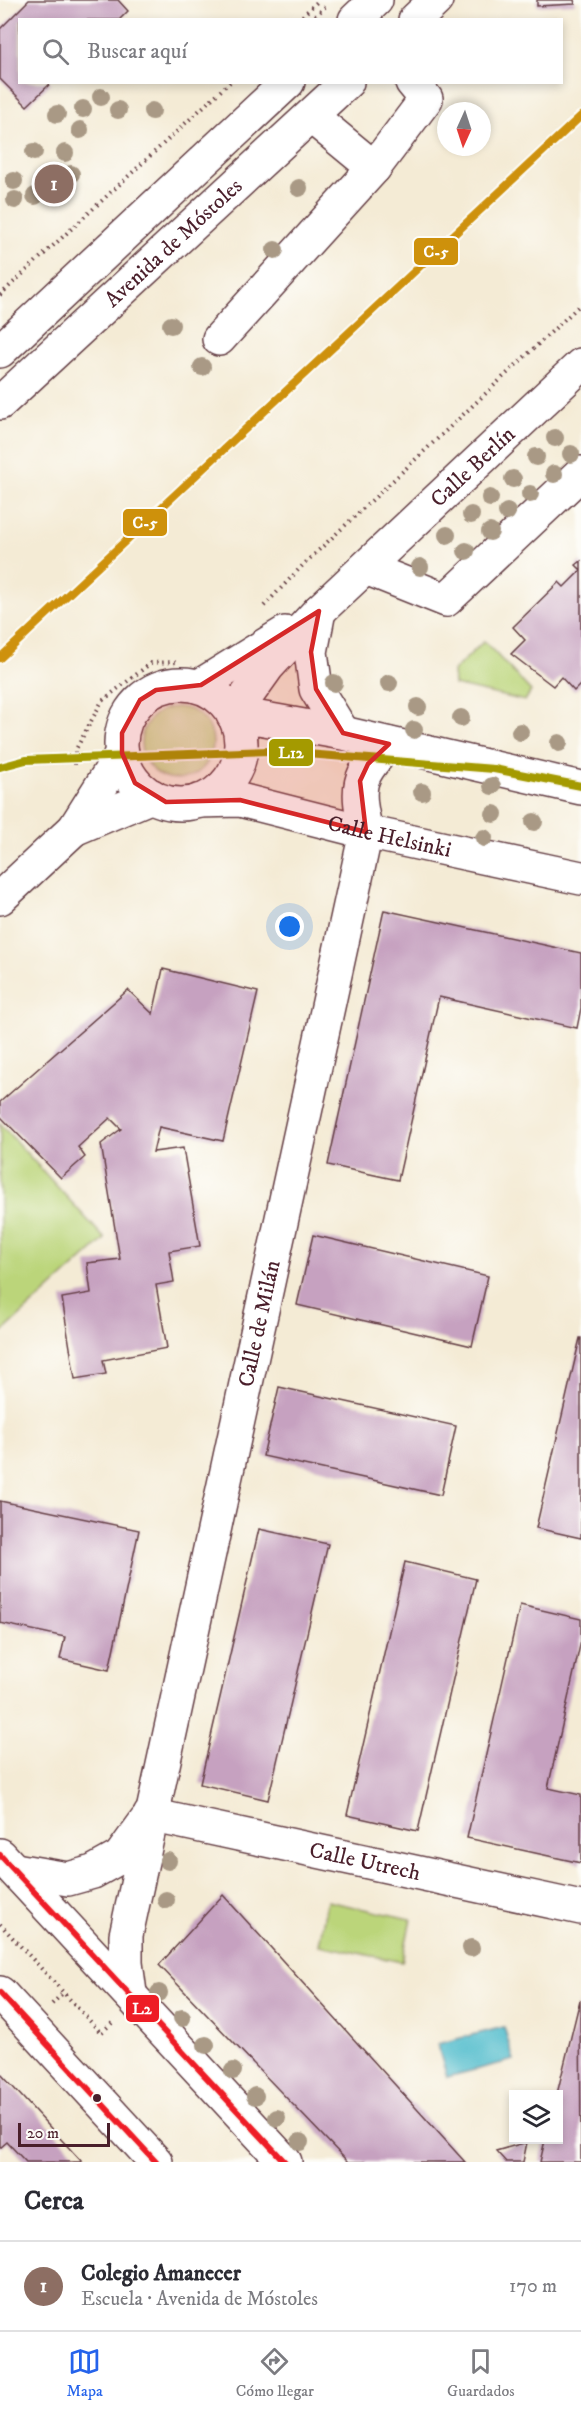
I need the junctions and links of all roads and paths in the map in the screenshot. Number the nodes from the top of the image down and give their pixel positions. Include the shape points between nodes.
1 (319, 0) edge
2 (332, 0) edge
3 (376, 0) edge
4 (436, 0) edge
5 (300, 18) edge
6 (312, 18) edge
7 (357, 18) edge
8 (417, 18) edge
9 (228, 84) edge
10 (286, 84) edge
11 (345, 84) edge
12 (414, 84) edge
13 (311, 116) junction
14 (374, 168) junction
15 (0, 295) edge
16 (581, 304) edge
17 (219, 339) dead end
18 (0, 351) edge
19 (581, 365) edge
20 (0, 403) edge
21 (581, 473) edge
22 (366, 568) junction
23 (263, 608) dead end
24 (319, 611) junction
25 (192, 673) junction
26 (235, 718) junction
27 (343, 733) junction
28 (389, 744) junction
29 (122, 753) junction
30 (75, 773) dead end
31 (581, 788) edge
32 (152, 796) junction
33 (198, 801) junction
34 (74, 829) junction
35 (366, 832) junction
36 (581, 878) edge
37 (0, 898) edge
38 (150, 1815) junction
39 (7, 1863) edge
40 (581, 1908) edge
41 (0, 1924) edge
42 (0, 1993) edge
43 (134, 1996) junction
44 (156, 2162) edge
45 (285, 2162) edge

1 - 5 path
2 - 6 path
3 - 7 street
4 - 8 street
9 - 15 path
10 - 18 street, Avenida de Móstoles
11 - 13 street, Avenida de Móstoles
12 - 14 street via 426,99
13 - 14 street
13 - 20 street, Avenida de Móstoles
14 - 17 street
16 - 23 path via 304,564
19 - 22 street, Calle Berlín
21 - 22 street via 446,600
22 - 24 street, Calle Berlín
24 - 25 street, Calle Berlín
24 - 26 street, Calle Berlín via 268,666
24 - 27 street via 311,652 316,689
25 - 26 street via 227,702
25 - 29 street via 140,700 128,716 122,734
25 - 30 path via 152,663 102,701 75,751
26 - 27 street via 259,718
26 - 33 street via 241,740 239,760 230,778 216,792
27 - 28 street
28 - 31 street
28 - 35 street via 368,764 360,781 360,808
29 - 32 street via 135,783
29 - 34 street
32 - 33 street via 166,802
32 - 34 street
33 - 35 street, Calle Helsinki via 240,800
34 - 37 street
35 - 36 street, Calle Helsinki
35 - 38 street, Calle de Milán
38 - 39 street, Calle de Milán via 120,1857 93,1872 68,1879
38 - 40 street, Calle Utrech
38 - 43 street, Calle de Milán via 126,1935 126,1963
39 - 43 street
41 - 43 path via 101,2033
42 - 44 street
43 - 45 street

